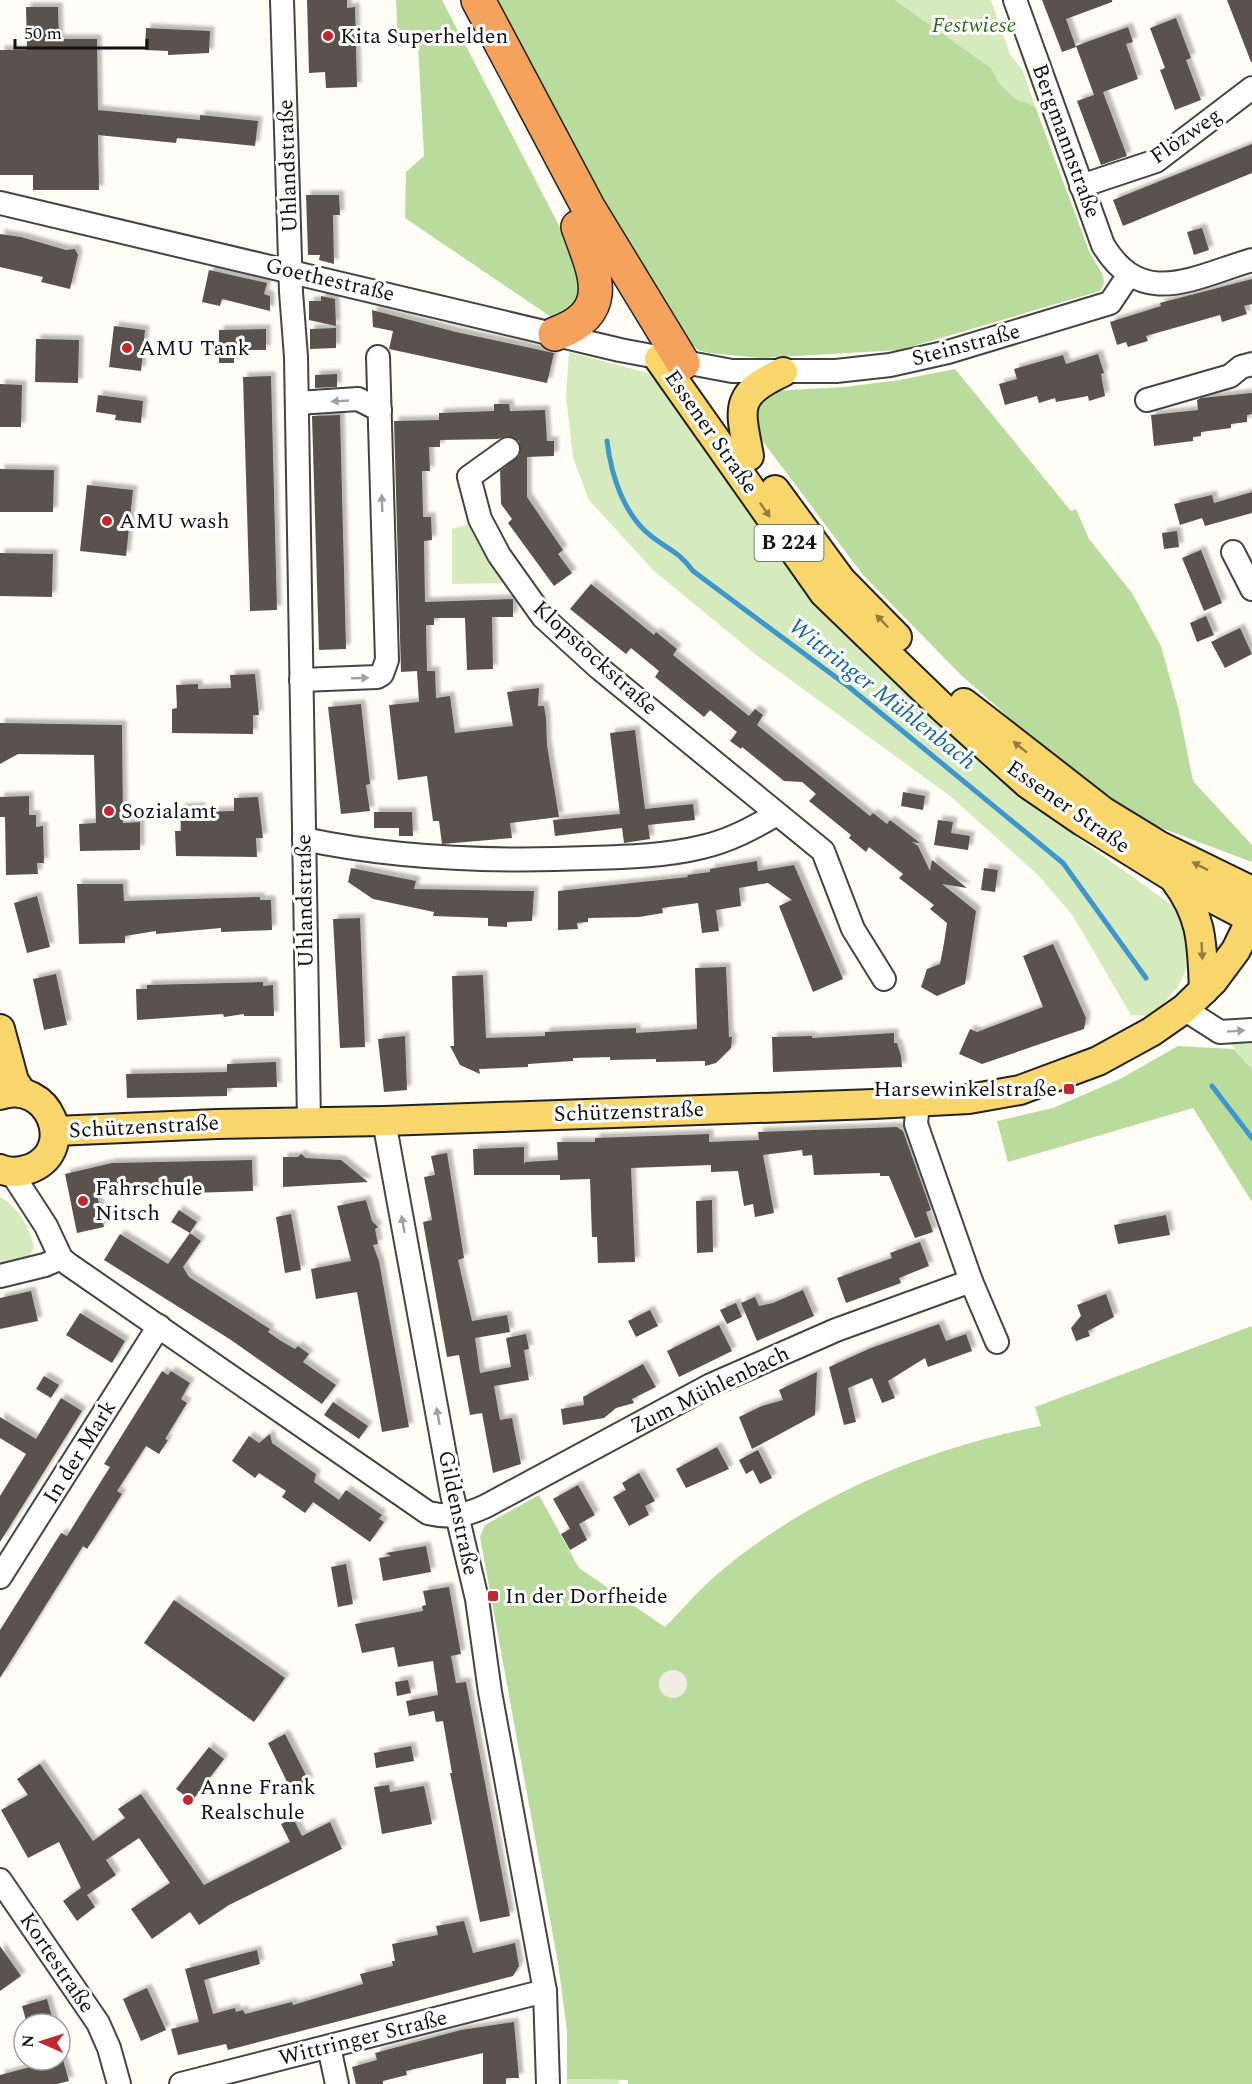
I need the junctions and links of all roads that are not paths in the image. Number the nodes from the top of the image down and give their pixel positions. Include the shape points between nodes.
1 (282, 0) edge
2 (457, 0) edge
3 (478, 0) edge
4 (1015, 0) edge
5 (1252, 88) edge
6 (1082, 186) junction
7 (0, 203) edge
8 (578, 227) junction
9 (1252, 260) edge
10 (291, 271) junction
11 (1128, 276) junction
12 (555, 334) junction
13 (378, 357) dead end
14 (671, 361) junction
15 (1252, 364) edge
16 (783, 372) junction
17 (1147, 400) dead end
18 (297, 403) junction
19 (380, 410) junction
20 (508, 449) dead end
21 (749, 456) junction
22 (1233, 552) dead end
23 (1252, 589) edge
24 (301, 680) junction
25 (777, 814) junction
26 (304, 839) junction
27 (1174, 878) junction
28 (1252, 891) edge
29 (1252, 918) edge
30 (885, 979) dead end
31 (1204, 990) junction
32 (1184, 1009) junction
33 (0, 1029) edge
34 (1252, 1030) edge
35 (11, 1094) edge
36 (918, 1102) junction
37 (384, 1121) junction
38 (309, 1122) junction
39 (55, 1131) junction
40 (16, 1169) edge
41 (60, 1258) junction
42 (0, 1276) edge
43 (971, 1281) junction
44 (159, 1326) junction
45 (997, 1342) dead end
46 (458, 1517) junction
47 (0, 1577) edge
48 (0, 1880) edge
49 (545, 1991) junction
50 (329, 2047) junction
51 (119, 2084) edge
52 (181, 2084) edge
53 (337, 2084) edge
54 (548, 2084) edge

1 - 10 street, Uhlandstraße
2 - 8 highway, B 224
3 - 14 highway, B 224
4 - 6 street, Bergmannstraße
5 - 6 street, Flözweg via 1156,161
6 - 11 street, Bergmannstraße via 1103,245
7 - 10 street, Goethestraße
8 - 12 highway via 597,285 595,298 586,317
8 - 14 highway, B 224
9 - 11 street via 1173,284 1148,284
10 - 12 street, Goethestraße
10 - 18 street, Uhlandstraße
11 - 16 street, Steinstraße via 1110,303 948,352 890,365
12 - 14 street, Goethestraße
13 - 19 street
14 - 16 street, Steinstraße via 732,371
14 - 21 main road, B 224
14 -> 27 main road, Essener Straße / B 224 via 824,593 1028,784
15 - 17 street via 1230,376
16 - 21 main road via 758,385 745,400 742,420
19 -> 18 street via 358,399
18 - 24 street, Uhlandstraße
24 -> 19 street via 377,677 385,667
20 - 25 street, Klopstockstraße via 469,477 480,519 522,592 543,617 599,668
28 -> 21 main road, Essener Straße / B 224 via 1158,845 1104,812 952,693 842,580
22 - 23 street
24 - 26 street, Uhlandstraße
25 - 26 street via 704,847 663,855 482,860 386,852
25 - 30 street, Klopstockstraße via 823,851 853,929
26 - 38 street, Uhlandstraße
27 - 29 main road, Essener Straße / B 224
27 -> 31 main road via 1189,898 1198,921
29 - 31 main road, Schützenstraße via 1236,950
31 - 32 main road, Schützenstraße
32 -> 34 street via 1220,1032
32 - 36 main road, Schützenstraße via 1098,1061 1057,1078 1020,1090
33 - 35 main road via 14,1081
35 - 39 main road via 43,1104
36 - 37 main road, Schützenstraße
36 - 43 street via 916,1124
37 - 38 main road, Schützenstraße
46 -> 37 street, Gildenstraße
38 - 39 main road, Schützenstraße
39 - 40 main road via 51,1149
40 - 41 street
41 - 42 street
41 - 44 street
43 - 45 street
43 - 46 street, Zum Mühlenbach via 836,1330 711,1385 534,1482
44 - 46 street via 428,1513
44 - 47 street, In der Mark
46 - 49 street, Gildenstraße via 477,1599 490,1692
48 - 51 street, Kortestraße via 98,2023
49 - 50 street, Wittringer Straße
49 - 54 street, Gildenstraße
50 - 52 street, Wittringer Straße
50 - 53 street

